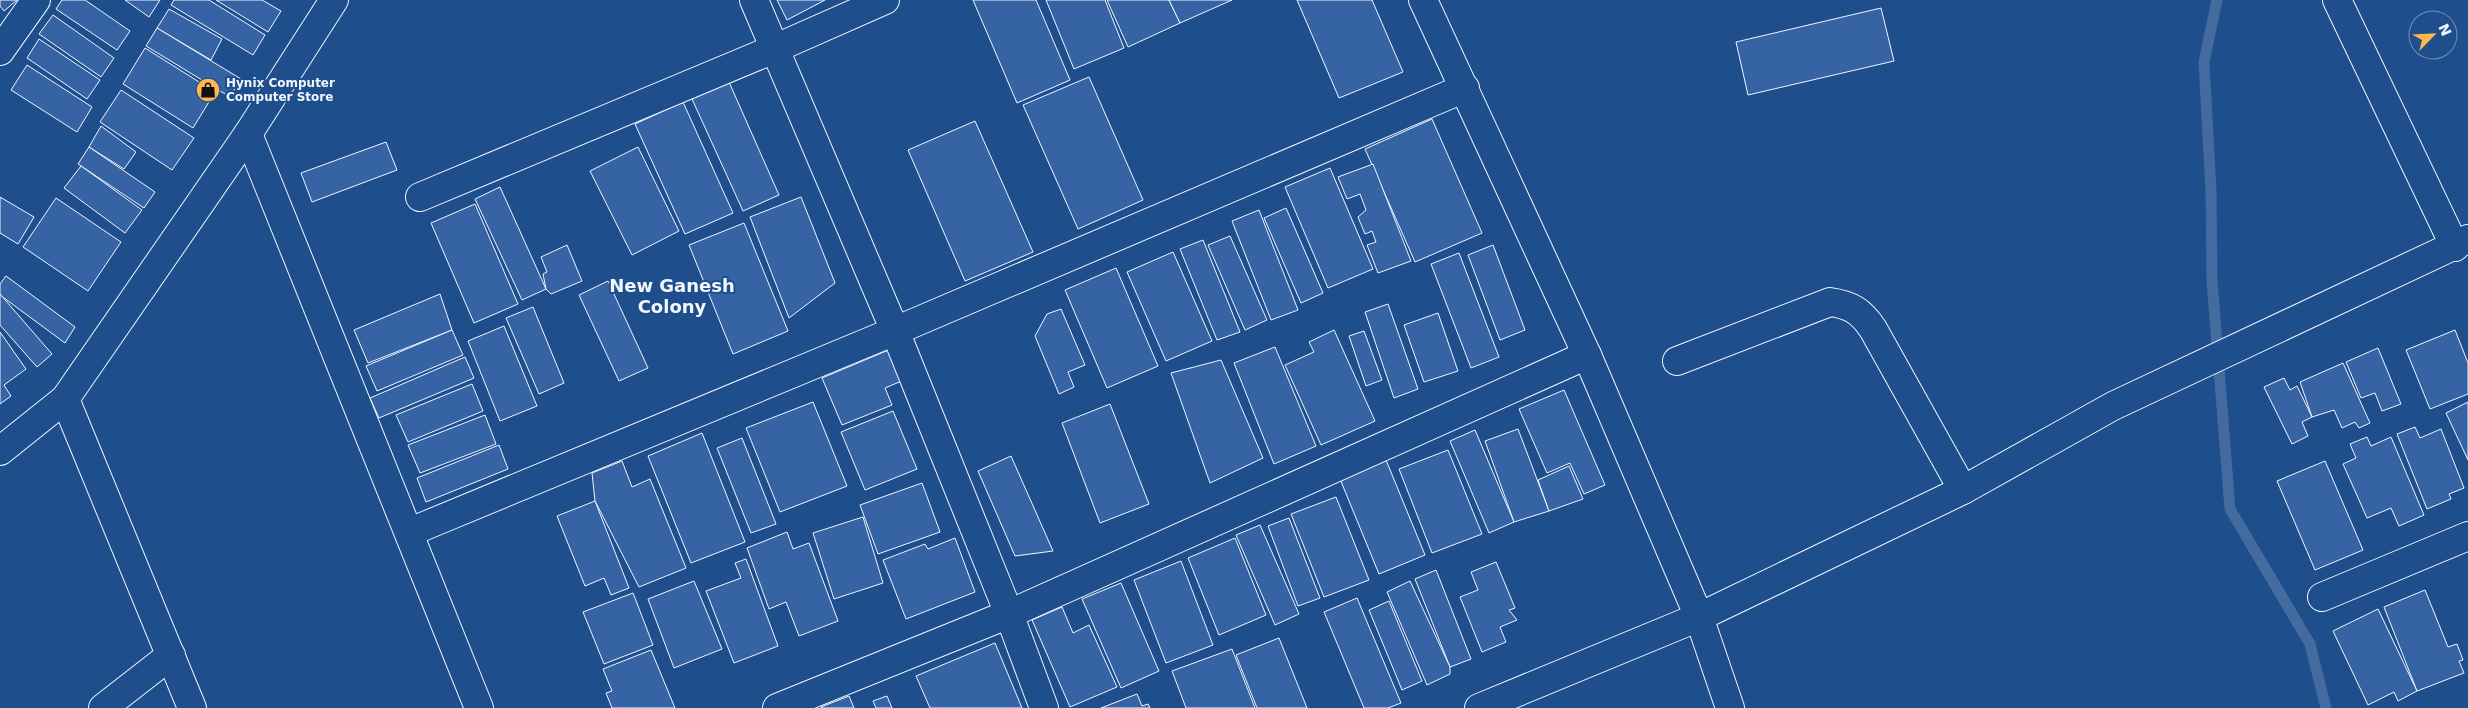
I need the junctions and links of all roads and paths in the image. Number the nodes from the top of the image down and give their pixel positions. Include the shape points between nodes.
1 (36, 0) edge
2 (334, 0) edge
3 (754, 0) edge
4 (885, 0) edge
5 (1423, 0) edge
6 (2337, 0) edge
7 (774, 49) junction
8 (0, 51) edge
9 (1464, 88) junction
10 (248, 134) junction
11 (420, 197) dead end
12 (2462, 243) edge
13 (895, 331) junction
14 (1587, 355) junction
15 (1677, 361) dead end
16 (65, 400) junction
17 (0, 451) edge
18 (1963, 490) junction
19 (410, 532) junction
20 (2468, 536) edge
21 (2322, 597) dead end
22 (1009, 614) junction
23 (1700, 617) junction
24 (171, 655) junction
25 (786, 706) edge
26 (102, 708) edge
27 (192, 708) edge
28 (479, 708) edge
29 (1044, 708) edge
30 (1480, 708) edge
31 (1730, 708) edge

1 - 8 street
2 - 10 street
3 - 7 street
4 - 7 street
5 - 9 street
6 - 12 street
7 - 11 street
7 - 13 street
9 - 13 street
9 - 14 street
10 - 16 street
10 - 19 street
12 - 18 street via 2113,406
13 - 19 street
13 - 22 street
14 - 22 street
14 - 23 street
15 - 18 street via 1830,302 1847,304 1863,314 1873,329
16 - 17 street
16 - 24 street
18 - 23 street
19 - 28 street
20 - 21 street
22 - 25 street
22 - 29 street
23 - 30 street
23 - 31 street
24 - 26 street
24 - 27 street

